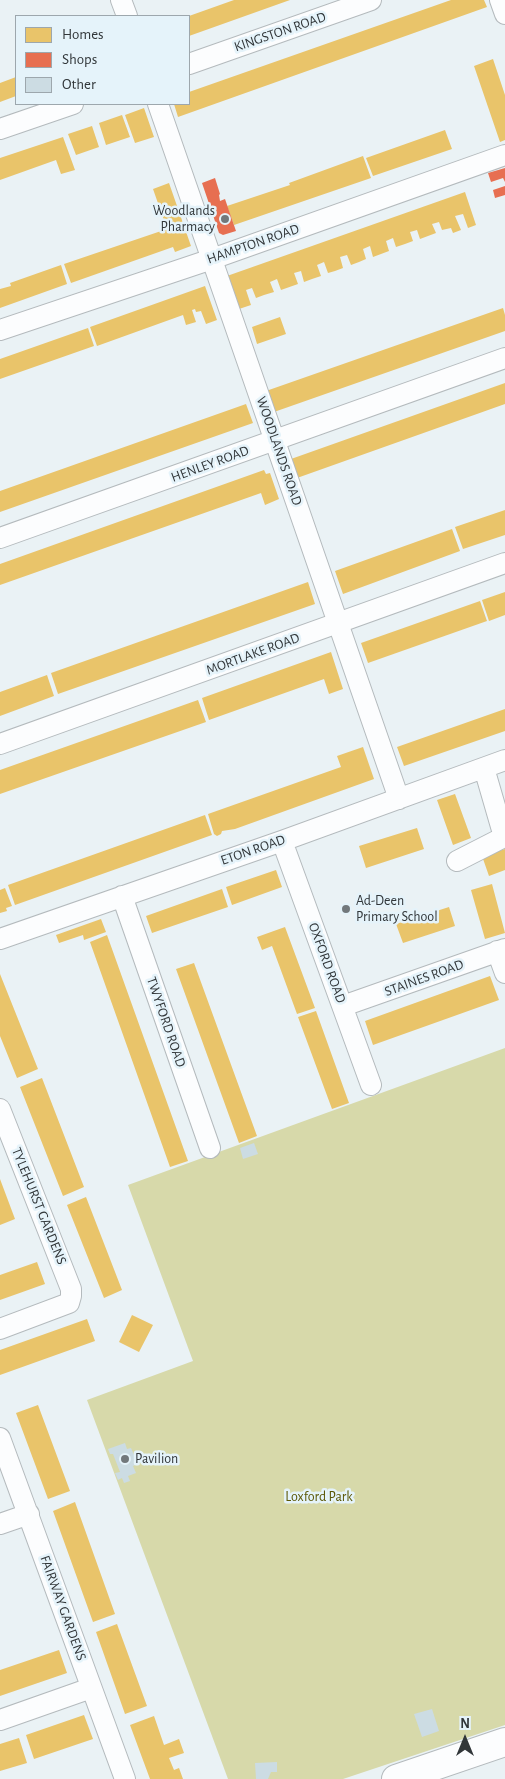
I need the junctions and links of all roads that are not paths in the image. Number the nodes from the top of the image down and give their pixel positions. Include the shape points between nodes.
1 (121, 0) edge
2 (371, 0) edge
3 (500, 0) edge
4 (505, 14) edge
5 (127, 15) edge
6 (190, 64) edge
7 (70, 105) edge
8 (158, 105) edge
9 (0, 129) edge
10 (505, 155) edge
11 (212, 258) junction
12 (0, 330) edge
13 (505, 358) edge
14 (275, 440) junction
15 (0, 538) edge
16 (505, 563) edge
17 (337, 624) junction
18 (0, 744) edge
19 (505, 760) edge
20 (484, 768) junction
21 (399, 799) junction
22 (282, 841) junction
23 (457, 861) dead end
24 (122, 896) junction
25 (0, 939) edge
26 (501, 950) edge
27 (505, 973) edge
28 (343, 1006) junction
29 (371, 1085) dead end
30 (0, 1109) edge
31 (210, 1148) dead end
32 (0, 1329) edge
33 (0, 1438) edge
34 (29, 1514) junction
35 (0, 1524) edge
36 (91, 1688) junction
37 (0, 1720) edge
38 (505, 1742) edge
39 (125, 1779) edge
40 (396, 1779) edge

1 - 5 street
2 - 6 street, KINGSTON ROAD
3 - 4 street
7 - 9 street
8 - 11 street, WOODLANDS ROAD
10 - 11 street, HAMPTON ROAD
11 - 12 street, HAMPTON ROAD
11 - 14 street, WOODLANDS ROAD
13 - 14 street, HENLEY ROAD
14 - 15 street, HENLEY ROAD
14 - 17 street, WOODLANDS ROAD
16 - 17 street, MORTLAKE ROAD
17 - 18 street, MORTLAKE ROAD
17 - 21 street, WOODLANDS ROAD
19 - 20 street, ETON ROAD
20 - 21 street, ETON ROAD
20 - 23 street via 504,837
21 - 22 street, ETON ROAD
22 - 24 street, ETON ROAD
22 - 28 street, OXFORD ROAD
24 - 25 street, ETON ROAD
24 - 31 street, TWYFORD ROAD
26 - 27 street
26 - 28 street, STAINES ROAD
28 - 29 street, OXFORD ROAD
30 - 32 street, TYLEHURST GARDENS via 71,1289 68,1304
33 - 34 street, FAIRWAY GARDENS
34 - 35 street
34 - 36 street, FAIRWAY GARDENS
36 - 37 street
36 - 39 street, FAIRWAY GARDENS
38 - 40 street

